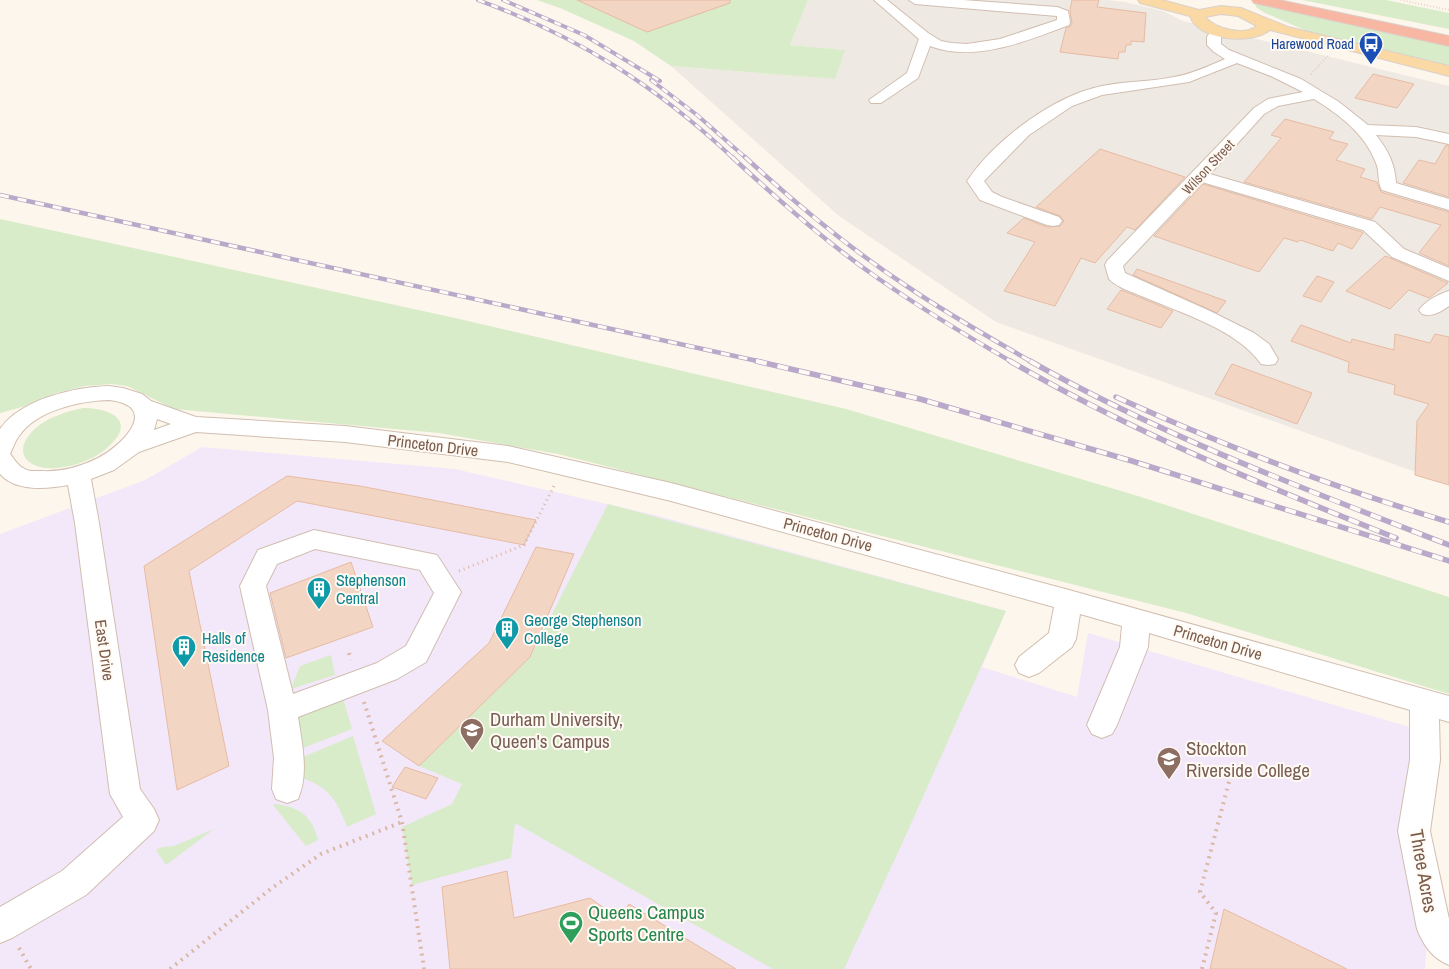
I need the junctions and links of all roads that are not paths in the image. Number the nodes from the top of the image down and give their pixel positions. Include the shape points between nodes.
1 (880, 0) edge
2 (915, 0) edge
3 (1145, 0) edge
4 (1259, 0) edge
5 (1290, 0) edge
6 (976, 5) junction
7 (1213, 7) edge
8 (1245, 7) edge
9 (1264, 23) junction
10 (1218, 31) junction
11 (1250, 34) junction
12 (1449, 34) edge
13 (1026, 36) junction
14 (926, 38) junction
15 (1449, 41) edge
16 (1237, 58) junction
17 (1449, 71) edge
18 (1449, 78) edge
19 (1316, 94) junction
20 (876, 100) dead end
21 (1364, 130) junction
22 (1449, 139) edge
23 (1199, 176) junction
24 (1449, 205) edge
25 (1053, 221) dead end
26 (1449, 275) edge
27 (1449, 297) edge
28 (1430, 310) dead end
29 (1268, 359) dead end
30 (143, 406) junction
31 (29, 414) junction
32 (0, 422) edge
33 (194, 424) junction
34 (129, 448) junction
35 (0, 451) edge
36 (0, 457) edge
37 (78, 475) junction
38 (8, 481) edge
39 (1068, 600) junction
40 (1136, 619) junction
41 (1029, 665) dead end
42 (1437, 705) edge
43 (283, 710) junction
44 (1102, 726) dead end
45 (287, 789) dead end
46 (0, 926) edge
47 (1449, 948) edge

1 - 14 street
2 - 6 street
3 - 7 main road
4 - 15 highway
5 - 12 highway
6 - 13 street
6 - 13 street via 1063,14 1064,22
7 - 8 main road via 1231,10
7 - 10 main road via 1197,17 1202,25
8 - 9 main road
9 - 11 main road via 1263,30
9 - 17 main road
10 - 11 main road
10 - 16 street via 1214,45
11 - 18 main road via 1290,40
13 - 14 street via 1013,42 967,47 949,47
14 - 20 street via 913,75
16 - 19 street via 1265,68
16 - 25 street via 1194,77 1083,96 1047,113 999,153 975,181 986,196
19 - 21 street via 1341,108
19 - 23 street, Wilson Street via 1273,102 1259,111
21 - 22 street via 1416,132
21 - 24 street via 1386,164 1388,186
23 - 26 street via 1369,226 1398,253
23 - 29 street, Wilson Street via 1114,265 1116,275 1243,334 1263,348
27 - 28 street
30 - 31 street, Princeton Drive via 126,395 92,393 57,402
30 - 33 street, Princeton Drive
30 - 34 street via 147,416 142,432
31 - 32 street
31 - 35 street via 10,431
33 - 34 street, Princeton Drive
33 - 39 street, Princeton Drive via 345,434 508,454 671,492
34 - 37 street via 110,462
36 - 38 street
37 - 38 street
37 - 46 street, East Drive via 125,794 143,820 74,884
39 - 40 street, Princeton Drive
39 - 41 street via 1062,639
40 - 42 street, Princeton Drive
40 - 44 street via 1134,647
42 - 47 street, Three Acres via 1414,831 1434,928
43 - 43 street via 253,586 267,557 314,538 428,562 448,592 416,654 387,671
43 - 45 street via 289,758

